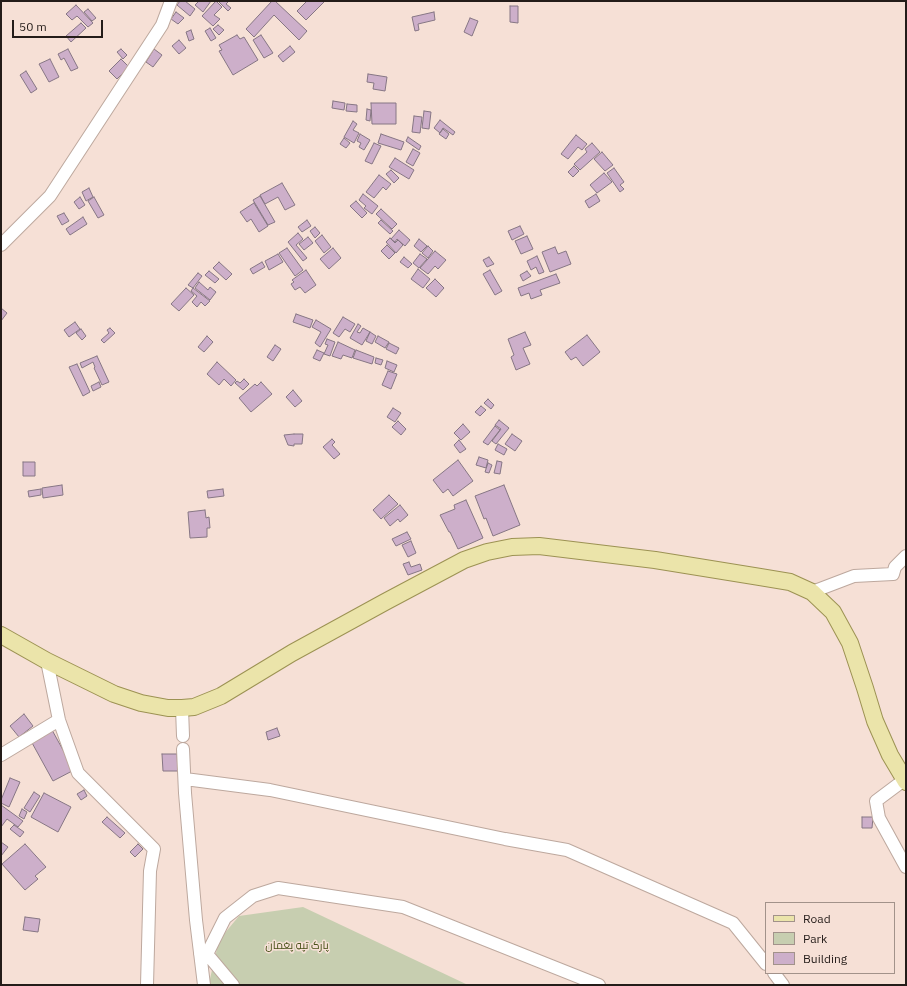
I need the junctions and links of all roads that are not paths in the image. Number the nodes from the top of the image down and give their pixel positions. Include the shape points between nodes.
1 (171, 1) edge
2 (1, 245) edge
3 (906, 556) edge
4 (812, 592) junction
5 (1, 635) edge
6 (47, 661) junction
7 (182, 708) junction
8 (59, 720) junction
9 (183, 736) dead end
10 (183, 749) dead end
11 (1, 755) edge
12 (185, 779) junction
13 (905, 781) edge
14 (906, 867) edge
15 (203, 954) junction
16 (765, 963) edge
17 (775, 974) edge
18 (147, 985) edge
19 (204, 985) edge
20 (234, 985) edge
21 (599, 985) edge
22 (783, 985) edge

1 - 2 street via 162,25 50,196
3 - 4 street via 895,567 893,574 854,576
4 - 7 main road via 790,582 655,560 539,546 512,547 464,560 221,696 194,707
4 - 13 main road via 833,612 850,643 875,721
5 - 6 main road
6 - 7 main road via 114,694 141,703
6 - 8 street
7 - 9 street
8 - 11 street
8 - 18 street via 78,773 154,849 150,871
10 - 12 street
12 - 15 street via 196,920
12 - 16 street via 270,790 567,850 733,923
13 - 14 street via 876,802 879,818
15 - 19 street
15 - 20 street
15 - 21 street via 225,918 253,896 278,888 403,907
17 - 22 street

